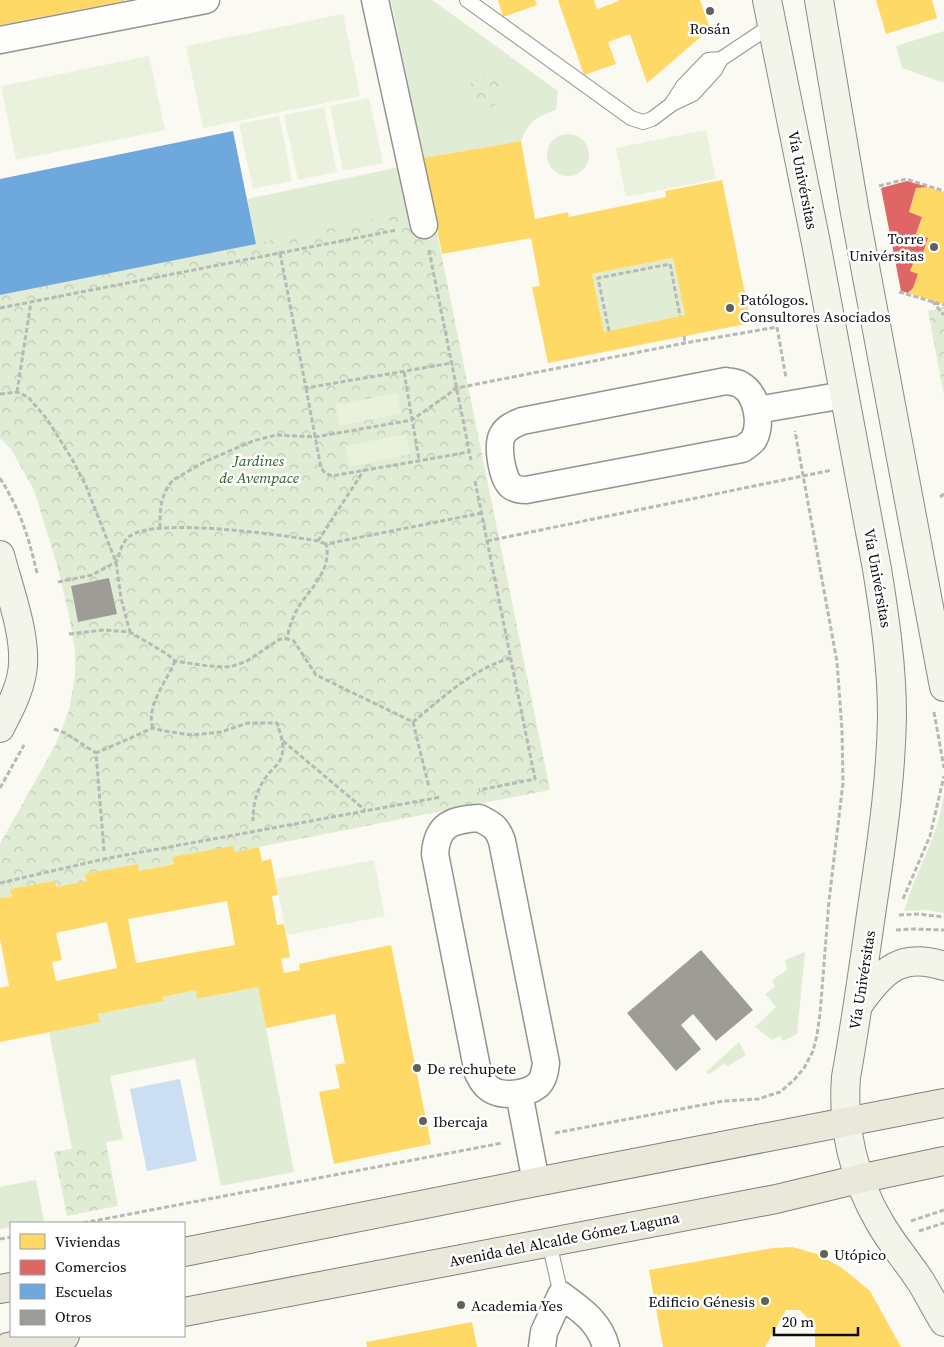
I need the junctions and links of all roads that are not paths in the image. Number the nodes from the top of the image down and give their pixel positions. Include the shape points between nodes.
1 (206, 0) edge
2 (376, 0) edge
3 (467, 0) edge
4 (820, 0) edge
5 (770, 12) edge
6 (0, 40) edge
7 (424, 225) road end
8 (844, 395) junction
9 (757, 410) junction
10 (0, 554) edge
11 (944, 687) edge
12 (0, 728) edge
13 (944, 966) edge
14 (858, 1004) junction
15 (519, 1093) junction
16 (944, 1104) edge
17 (846, 1122) junction
18 (944, 1161) edge
19 (856, 1170) junction
20 (536, 1182) junction
21 (549, 1242) junction
22 (185, 1252) edge
23 (932, 1286) edge
24 (561, 1295) junction
25 (185, 1312) edge
26 (944, 1322) edge
27 (60, 1337) edge
28 (8, 1347) edge
29 (542, 1347) edge
30 (606, 1347) edge

1 - 6 street
2 - 7 street
3 - 5 lane via 631,118 642,122 693,94 721,59
4 - 11 main road via 854,213
5 - 8 main road, Vía Univérsitas
8 - 9 street
8 - 14 main road, Vía Univérsitas via 886,620 892,715 886,813
9 - 9 street via 750,394 741,385 726,381 522,420 502,434 499,443 504,478 510,486 526,490 742,449 754,440
10 - 12 main road via 24,656 21,678
13 - 14 main road via 930,962 902,962 872,984
14 - 17 main road, Vía Univérsitas via 846,1077
15 - 15 street via 539,1084 546,1064 504,851 498,830 491,824 479,818 462,819 441,830 435,854 478,1073 489,1089 500,1094
15 - 20 street
16 - 17 main road
17 - 19 main road, Vía Univérsitas
17 - 20 main road
18 - 19 main road, Avenida del Alcalde Gómez Laguna
19 - 21 main road, Avenida del Alcalde Gómez Laguna via 776,1199
19 - 23 main road, Vía Univérsitas via 884,1230
20 - 22 main road
21 - 24 lane
21 - 25 main road, Avenida del Alcalde Gómez Laguna
23 - 26 main road, Vía Univérsitas
24 - 29 street via 544,1332
24 - 30 street via 595,1324
27 - 28 main road

